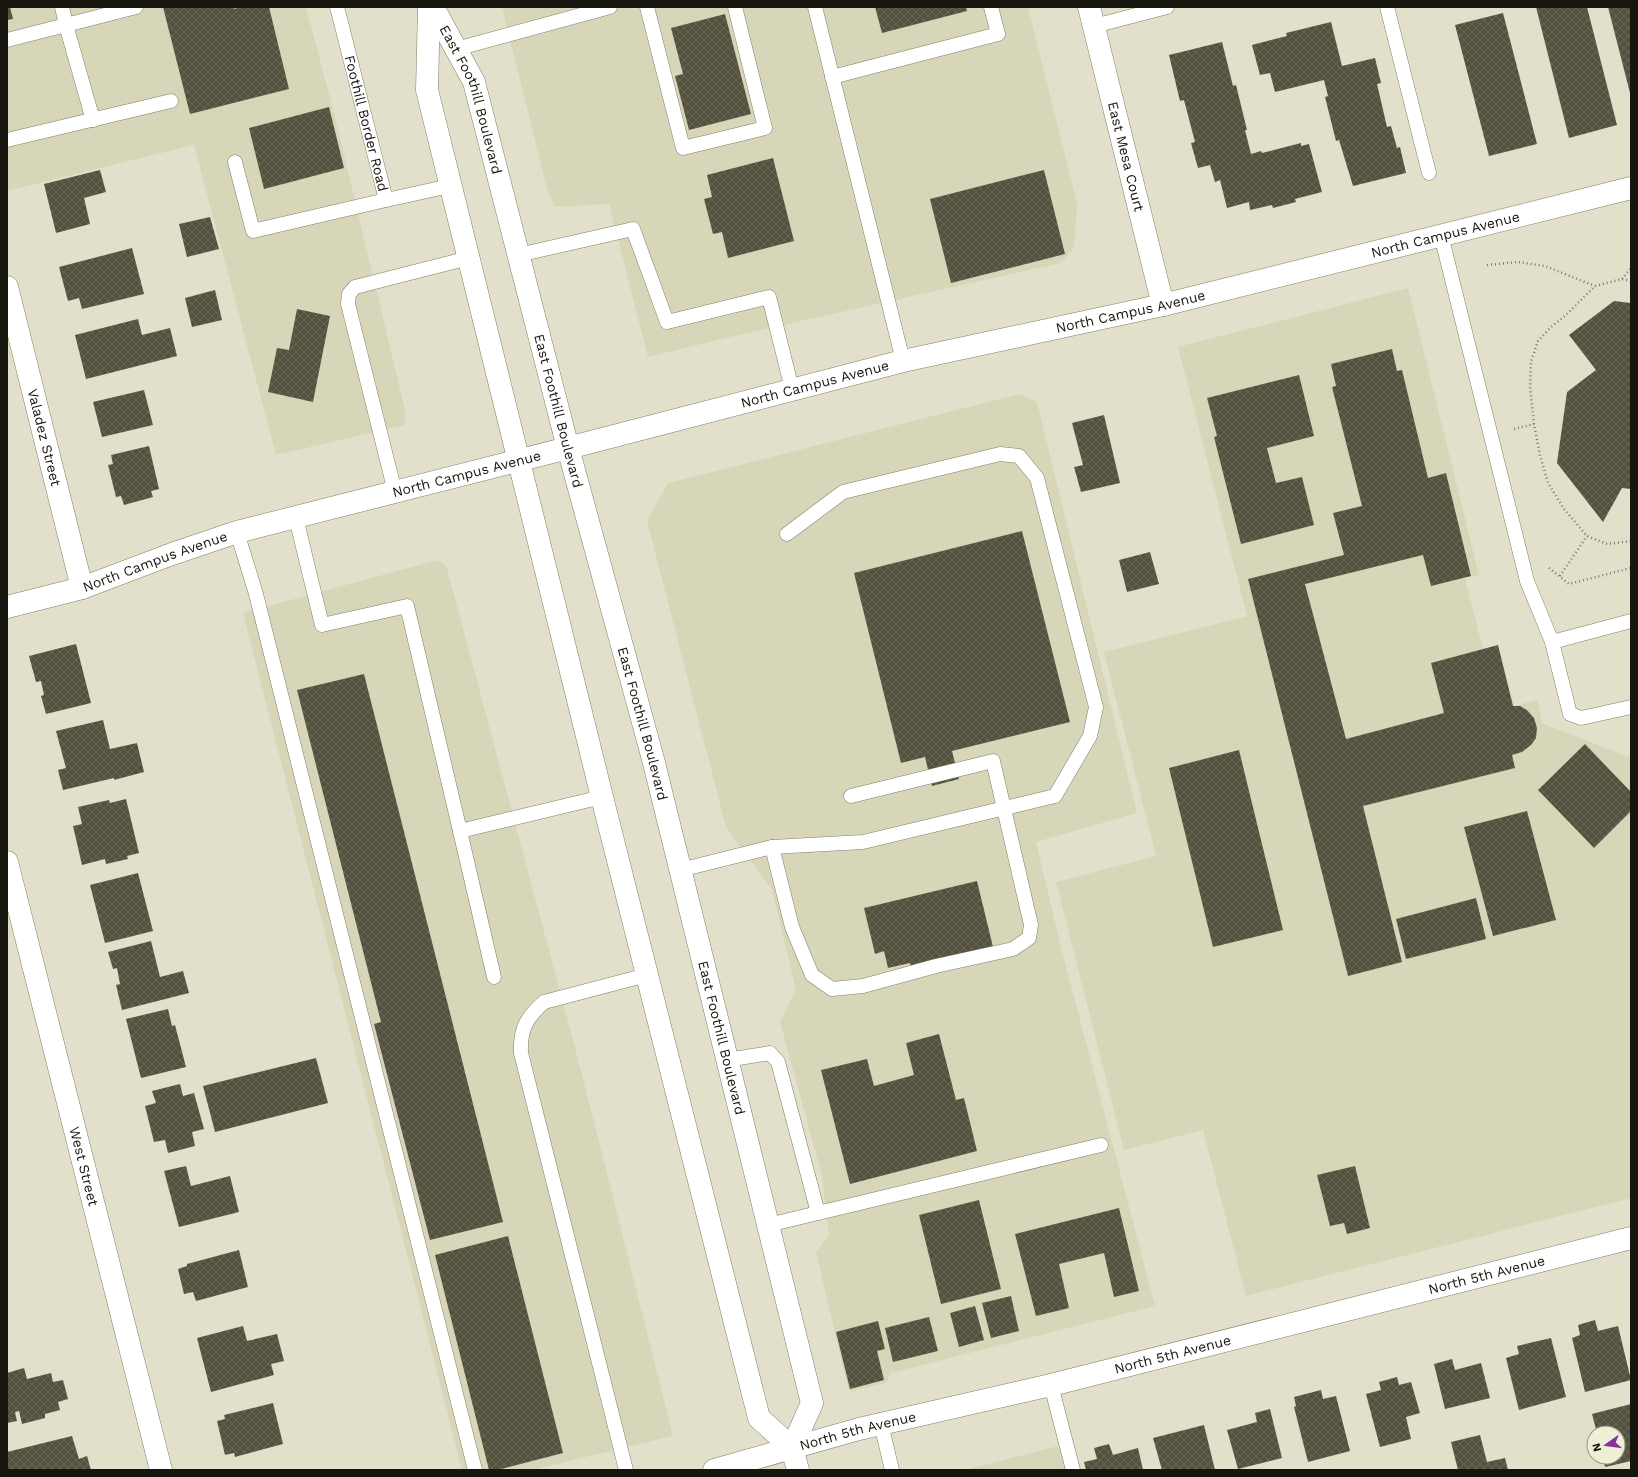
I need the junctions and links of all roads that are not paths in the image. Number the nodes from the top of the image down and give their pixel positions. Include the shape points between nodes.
1 (62, 7) edge
2 (136, 7) edge
3 (337, 7) edge
4 (429, 7) edge
5 (433, 7) edge
6 (610, 7) edge
7 (647, 7) edge
8 (735, 7) edge
9 (815, 7) edge
10 (991, 7) edge
11 (1167, 7) edge
12 (1387, 7) edge
13 (1091, 17) edge
14 (66, 25) junction
15 (7, 40) edge
16 (456, 49) junction
17 (832, 77) junction
18 (171, 101) dead end
19 (92, 120) junction
20 (7, 140) edge
21 (236, 162) dead end
22 (1429, 173) dead end
23 (450, 186) junction
24 (1631, 188) edge
25 (386, 200) junction
26 (1441, 235) junction
27 (518, 255) junction
28 (468, 258) junction
29 (7, 287) edge
30 (1163, 305) junction
31 (903, 361) junction
32 (792, 389) junction
33 (568, 448) junction
34 (518, 460) junction
35 (395, 492) junction
36 (296, 518) junction
37 (237, 532) junction
38 (787, 534) dead end
39 (82, 588) junction
40 (7, 607) edge
41 (1631, 621) edge
42 (1552, 642) junction
43 (1631, 707) edge
44 (851, 796) dead end
45 (602, 797) junction
46 (1005, 808) junction
47 (460, 831) junction
48 (772, 846) junction
49 (7, 862) edge
50 (680, 870) junction
51 (647, 975) junction
52 (494, 977) dead end
53 (727, 1060) junction
54 (1101, 1145) dead end
55 (818, 1213) junction
56 (768, 1225) junction
57 (1631, 1238) edge
58 (1051, 1385) junction
59 (881, 1424) junction
60 (792, 1448) junction
61 (161, 1470) edge
62 (475, 1470) edge
63 (626, 1470) edge
64 (714, 1470) edge
65 (798, 1470) edge
66 (892, 1470) edge
67 (1073, 1470) edge

1 - 14 lane
2 - 14 lane
3 - 25 lane, Foothill Border Road
4 - 23 main road, East Foothill Boulevard via 427,90
5 - 16 main road, East Foothill Boulevard
6 - 16 lane
7 - 8 lane via 682,148 765,128
9 - 17 lane
10 - 17 lane via 998,34
11 - 13 lane
12 - 22 lane
13 - 30 main road, East Mesa Court
14 - 15 lane
14 - 19 lane
16 - 27 main road, East Foothill Boulevard via 474,82
17 - 31 lane
18 - 19 lane
19 - 20 lane
21 - 25 lane via 253,231
23 - 25 lane, Foothill Border Road
23 - 28 main road, East Foothill Boulevard
24 - 26 main road, North Campus Avenue
26 - 30 main road, North Campus Avenue
26 - 42 lane via 1527,581
27 - 32 lane via 633,229 667,322 770,297
27 - 33 main road, East Foothill Boulevard
28 - 34 main road, East Foothill Boulevard
28 - 35 lane via 355,287 349,294 348,304
29 - 39 main road, Valadez Street
30 - 31 main road, North Campus Avenue
31 - 32 main road, North Campus Avenue
32 - 33 main road, North Campus Avenue
33 - 34 main road, North Campus Avenue
33 - 50 main road, East Foothill Boulevard via 653,760
34 - 35 main road, North Campus Avenue
34 - 45 main road, East Foothill Boulevard
35 - 36 main road, North Campus Avenue
36 - 37 main road, North Campus Avenue
36 - 47 lane via 322,625 407,606
37 - 39 main road, North Campus Avenue
37 - 62 lane via 258,602
38 - 46 lane via 843,492 1000,454 1019,456 1037,478 1096,706 1090,736 1054,796
39 - 40 main road, North Campus Avenue
41 - 42 lane
42 - 43 lane via 1570,714 1581,718
44 - 46 lane via 993,761
45 - 47 lane
45 - 51 main road, East Foothill Boulevard
46 - 48 lane via 863,842
46 - 48 lane via 1031,925 1029,938 1012,949 863,986 832,989 812,975 792,927
47 - 52 lane
48 - 50 lane
49 - 61 main road, West Street
50 - 53 main road, East Foothill Boulevard
51 - 60 main road, East Foothill Boulevard via 759,1418
51 - 63 lane via 544,1002 526,1021 520,1038 521,1053
53 - 55 lane via 770,1052 778,1062
53 - 56 main road, East Foothill Boulevard
54 - 55 lane
55 - 56 lane
56 - 60 main road, East Foothill Boulevard via 812,1403
57 - 58 main road, North 5th Avenue
58 - 59 main road, North 5th Avenue
58 - 67 lane
59 - 60 main road, North 5th Avenue
59 - 66 lane
60 - 64 main road, North 5th Avenue
60 - 65 main road

